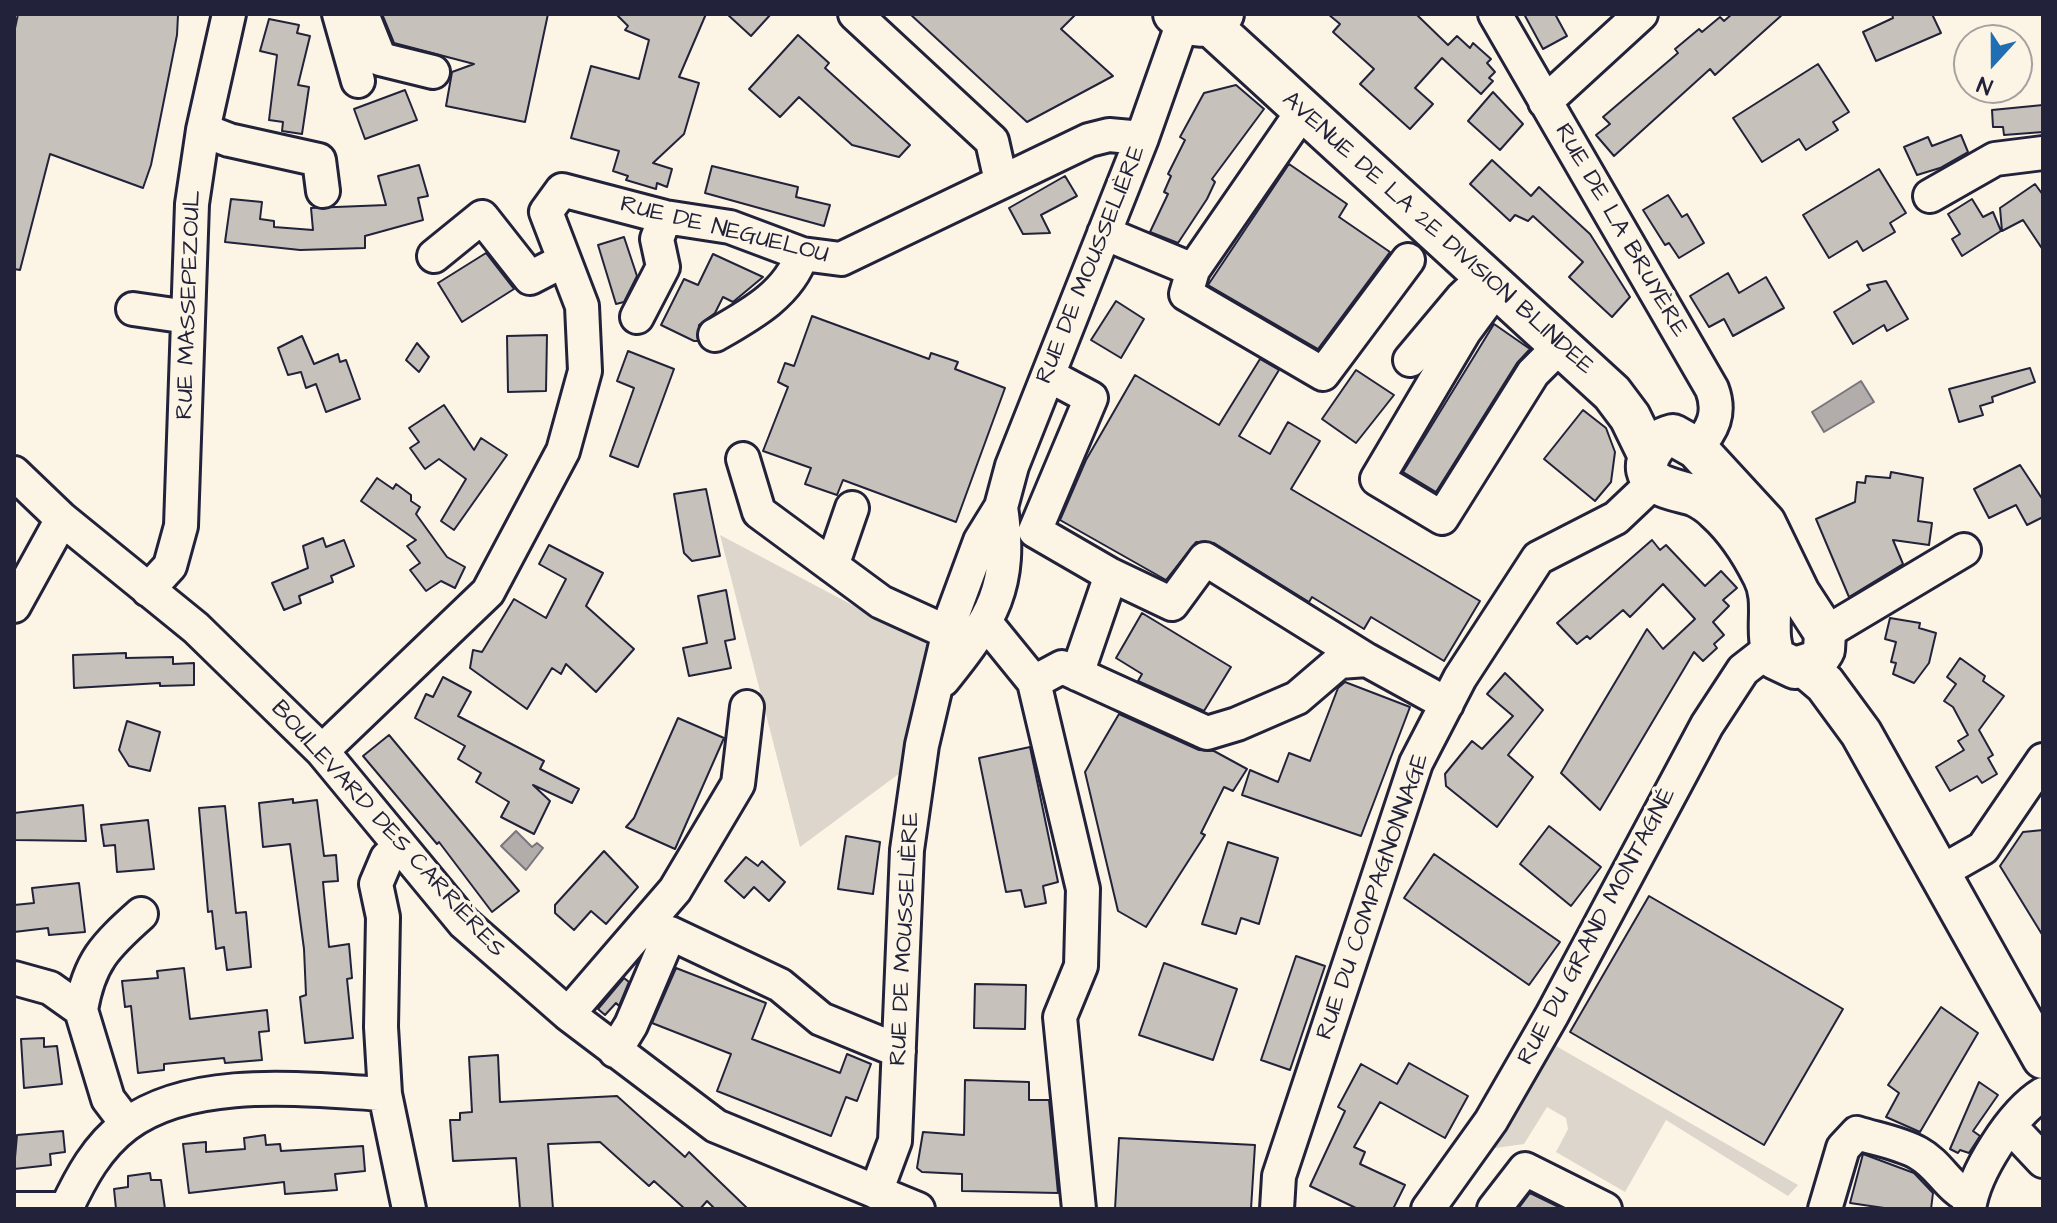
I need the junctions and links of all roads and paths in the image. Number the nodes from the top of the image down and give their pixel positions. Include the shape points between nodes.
1 (229, 14) edge
2 (339, 14) edge
3 (362, 14) edge
4 (855, 14) edge
5 (1495, 14) edge
6 (1641, 14) edge
7 (1206, 18) edge
8 (433, 72) dead end
9 (358, 81) dead end
10 (1545, 102) junction
11 (1302, 112) junction
12 (203, 130) junction
13 (1142, 138) junction
14 (2043, 153) edge
15 (1001, 181) junction
16 (323, 191) dead end
17 (1930, 196) dead end
18 (665, 217) junction
19 (1104, 233) junction
20 (802, 254) junction
21 (434, 256) dead end
22 (1408, 260) dead end
23 (563, 261) junction
24 (1193, 270) junction
25 (1492, 281) junction
26 (133, 309) dead end
27 (188, 317) junction
28 (637, 317) dead end
29 (715, 335) dead end
30 (1560, 346) junction
31 (1410, 360) dead end
32 (1048, 375) junction
33 (1668, 455) junction
34 (743, 459) dead end
35 (14, 473) edge
36 (1001, 507) junction
37 (852, 508) dead end
38 (62, 519) junction
39 (1035, 531) junction
40 (1007, 547) junction
41 (1964, 550) dead end
42 (832, 566) junction
43 (1111, 575) junction
44 (148, 590) junction
45 (14, 606) edge
46 (986, 623) junction
47 (949, 633) junction
48 (1770, 649) junction
49 (1818, 650) junction
50 (1367, 660) junction
51 (1077, 674) junction
52 (1034, 682) junction
53 (939, 686) junction
54 (1447, 704) junction
55 (747, 707) dead end
56 (322, 751) junction
57 (2043, 760) edge
58 (399, 847) junction
59 (1950, 868) junction
60 (422, 875) junction
61 (141, 914) dead end
62 (383, 917) junction
63 (14, 978) edge
64 (81, 1010) junction
65 (2043, 1011) edge
66 (568, 1014) junction
67 (615, 1051) junction
68 (899, 1051) junction
69 (2043, 1058) edge
70 (385, 1094) junction
71 (2043, 1094) edge
72 (127, 1124) junction
73 (2011, 1127) junction
74 (2043, 1161) edge
75 (876, 1192) junction
76 (1960, 1202) edge
77 (1435, 1206) edge
78 (16, 1209) edge
79 (63, 1209) edge
80 (409, 1209) edge
81 (918, 1209) edge
82 (1079, 1209) edge
83 (1277, 1209) edge
84 (1494, 1209) edge
85 (1605, 1209) edge
86 (1825, 1209) edge

1 - 12 street, RUE MASSEPEZOUL
2 - 9 street
3 - 8 street via 380,59
4 - 15 street via 992,141
5 - 10 street, RUE DE LA BRUYÈRE
6 - 10 street
7 - 11 main road, AVENUE DE LA 2E DIVISION BLINDEE
7 - 13 street, RUE DE MOUSSELIÈRE
7 - 33 main road, AVENUE DE LA 2E DIVISION BLINDEE via 1311,90 1633,386
10 - 33 street, RUE DE LA BRUYÈRE via 1717,403 1709,434
11 - 24 street
11 - 25 main road, AVENUE DE LA 2E DIVISION BLINDEE
12 - 16 street via 319,160
12 - 27 street, RUE MASSEPEZOUL via 192,204
13 - 15 street, RUE DE NEGUELOU via 1109,135 1089,140
13 - 19 street, RUE DE MOUSSELIÈRE
14 - 17 street via 1995,159
15 - 20 street, RUE DE NEGUELOU via 841,259
18 - 20 street, RUE DE NEGUELOU via 730,227
18 - 23 street, RUE DE NEGUELOU via 562,190 546,212
18 - 28 street via 657,239 663,267
19 - 24 street
19 - 32 street, RUE DE MOUSSELIÈRE
20 - 29 street via 796,272 757,311
21 - 23 street via 482,217 530,278
22 - 24 street via 1323,374 1186,294
23 - 56 street, RUE DE NEGUELOU via 582,306 585,371 557,464 488,592
25 - 30 main road, AVENUE DE LA 2E DIVISION BLINDEE
25 - 30 street via 1377,479 1442,518 1533,373
25 - 31 street via 1462,298
26 - 27 street
27 - 44 street, RUE MASSEPEZOUL via 181,526 170,566
30 - 33 main road, AVENUE DE LA 2E DIVISION BLINDEE
32 - 36 street, RUE DE MOUSSELIÈRE
32 - 39 street via 1091,398
33 - 48 main road via 1664,489 1696,496 1716,510 1764,577 1772,597
33 - 49 main road via 1765,523 1810,613
33 - 54 street, RUE DU COMPAGNONNAGE via 1616,518 1538,558
34 - 42 street via 759,512
35 - 38 street, BOULEVARD DES CARRIÈRES
36 - 40 street, RUE DE MOUSSELIÈRE
36 - 47 street, RUE DE MOUSSELIÈRE via 980,541
37 - 42 street
38 - 44 street, BOULEVARD DES CARRIÈRES
38 - 45 street
39 - 40 street
39 - 43 street
40 - 46 street, RUE DE MOUSSELIÈRE via 996,602
41 - 49 street
42 - 47 street via 881,602
43 - 50 street via 1172,604 1205,559
43 - 51 street
44 - 56 street, BOULEVARD DES CARRIÈRES via 196,628
46 - 52 street
46 - 53 street, RUE DE MOUSSELIÈRE
47 - 53 street, RUE DE MOUSSELIÈRE
48 - 49 main road via 1784,665
48 - 77 street, RUE DU GRAND MONTAGNÉ via 1743,670 1707,725 1552,1015
49 - 59 main road via 1846,709
50 - 51 street via 1339,662 1297,698 1207,733
50 - 54 street
51 - 52 street via 1062,667
52 - 82 street via 1083,889 1081,966 1060,1017
53 - 68 street, RUE DE MOUSSELIÈRE via 922,745 907,850
54 - 83 street, RUE DU COMPAGNONNAGE via 1416,763 1279,1176
55 - 66 street via 738,784 675,890
56 - 58 street, BOULEVARD DES CARRIÈRES
57 - 59 street via 1983,848
58 - 60 street, BOULEVARD DES CARRIÈRES
58 - 62 street via 387,858 376,884
59 - 65 main road
59 - 69 main road
60 - 62 street via 395,892
60 - 66 street, BOULEVARD DES CARRIÈRES via 495,952
61 - 64 street via 113,939 87,976
62 - 70 street
63 - 64 street via 50,988
64 - 72 street via 108,1099
66 - 67 street, BOULEVARD DES CARRIÈRES
67 - 68 street via 670,933 780,985 821,1019
67 - 75 street, BOULEVARD DES CARRIÈRES via 716,1126
68 - 75 street, RUE DE MOUSSELIÈRE via 895,1141
70 - 72 street via 239,1089 183,1099
70 - 80 street
71 - 73 street
72 - 79 street via 83,1172
73 - 74 street
73 - 76 street
75 - 81 street, BOULEVARD DES CARRIÈRES
76 - 86 street via 1938,1168 1917,1152 1857,1133 1843,1148
78 - 79 street
84 - 85 street via 1525,1169

